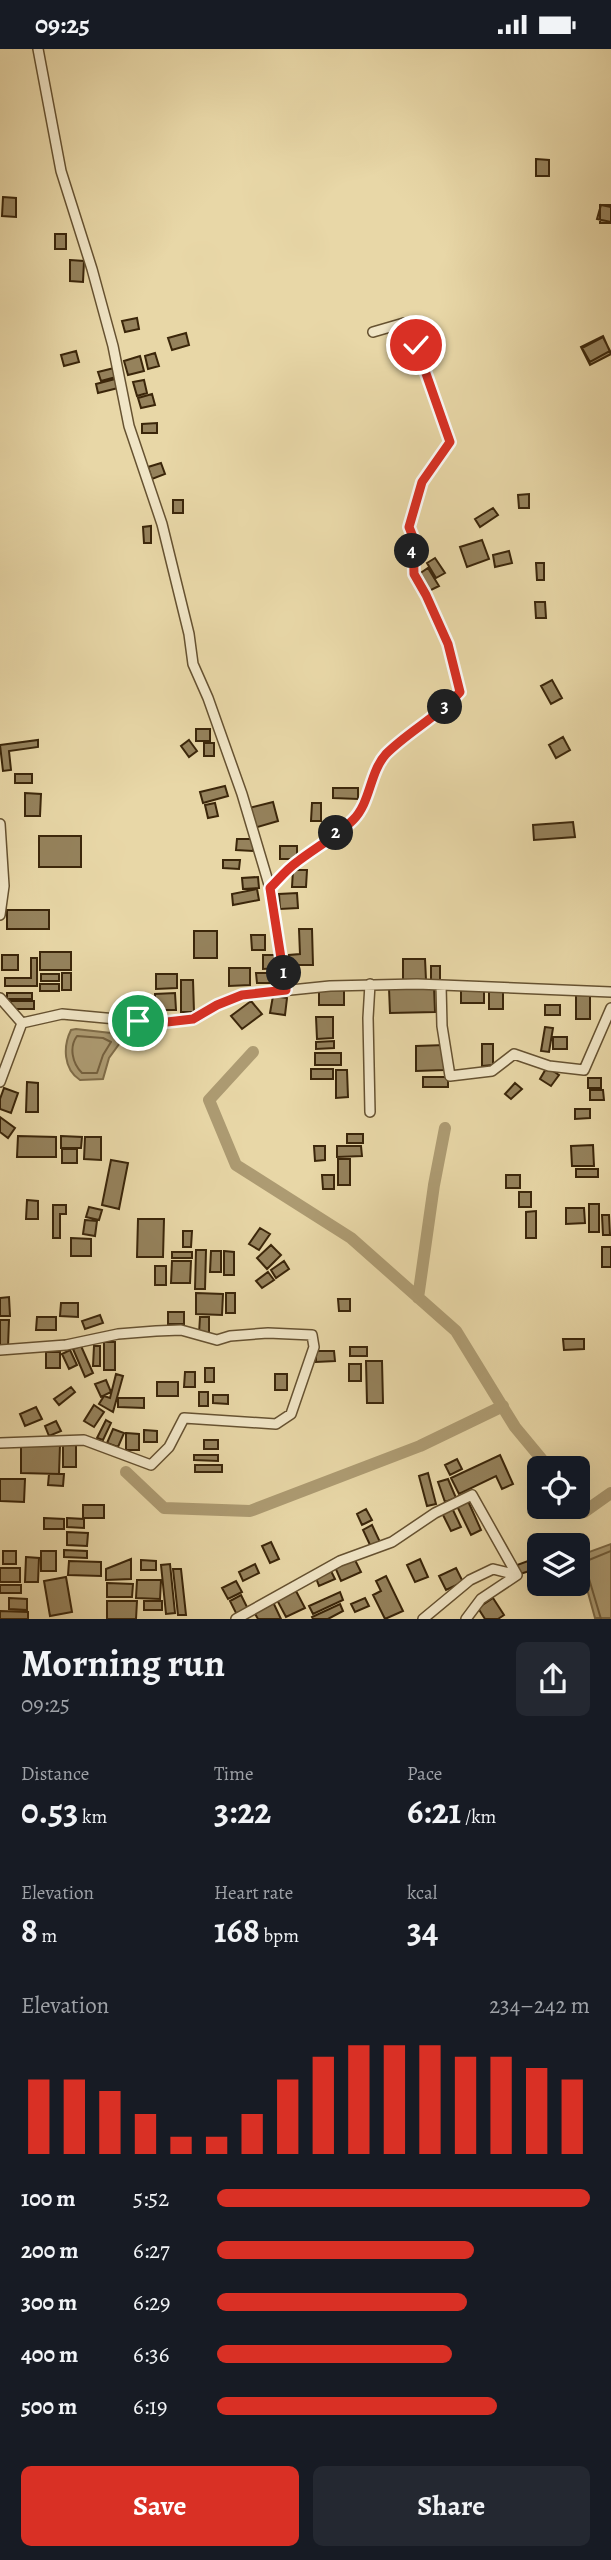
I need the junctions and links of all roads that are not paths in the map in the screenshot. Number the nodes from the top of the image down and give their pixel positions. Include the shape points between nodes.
1 (38, 49) edge
2 (373, 332) dead end
3 (0, 824) edge
4 (270, 888) junction
5 (0, 915) edge
6 (370, 984) junction
7 (441, 985) junction
8 (286, 990) junction
9 (611, 992) edge
10 (0, 998) edge
11 (611, 1008) edge
12 (22, 1023) junction
13 (0, 1083) edge
14 (370, 1112) dead end
15 (0, 1350) edge
16 (0, 1443) edge
17 (517, 1575) junction
18 (236, 1619) edge
19 (423, 1619) edge
20 (466, 1619) edge

1 - 4 street via 61,171 109,333 129,426 162,523 193,664 242,794
2 - 4 street via 404,323 450,442 422,482 409,527 414,574 448,644 460,692 385,756 365,804 353,820
3 - 5 street via 4,886
4 - 8 street
6 - 7 street
6 - 8 street
6 - 14 street
7 - 9 street
7 - 11 street via 450,1076 492,1071 514,1054 549,1066 584,1070
8 - 12 street via 242,995 193,1019 138,1021 62,1014
10 - 12 street
12 - 13 street
15 - 16 street via 181,1330 217,1340 268,1333 312,1335 314,1347 291,1414 276,1424 184,1418 169,1447 151,1465 84,1440
17 - 18 street via 472,1495 392,1542 340,1561
17 - 19 street via 493,1569 470,1580
17 - 20 street via 481,1599

